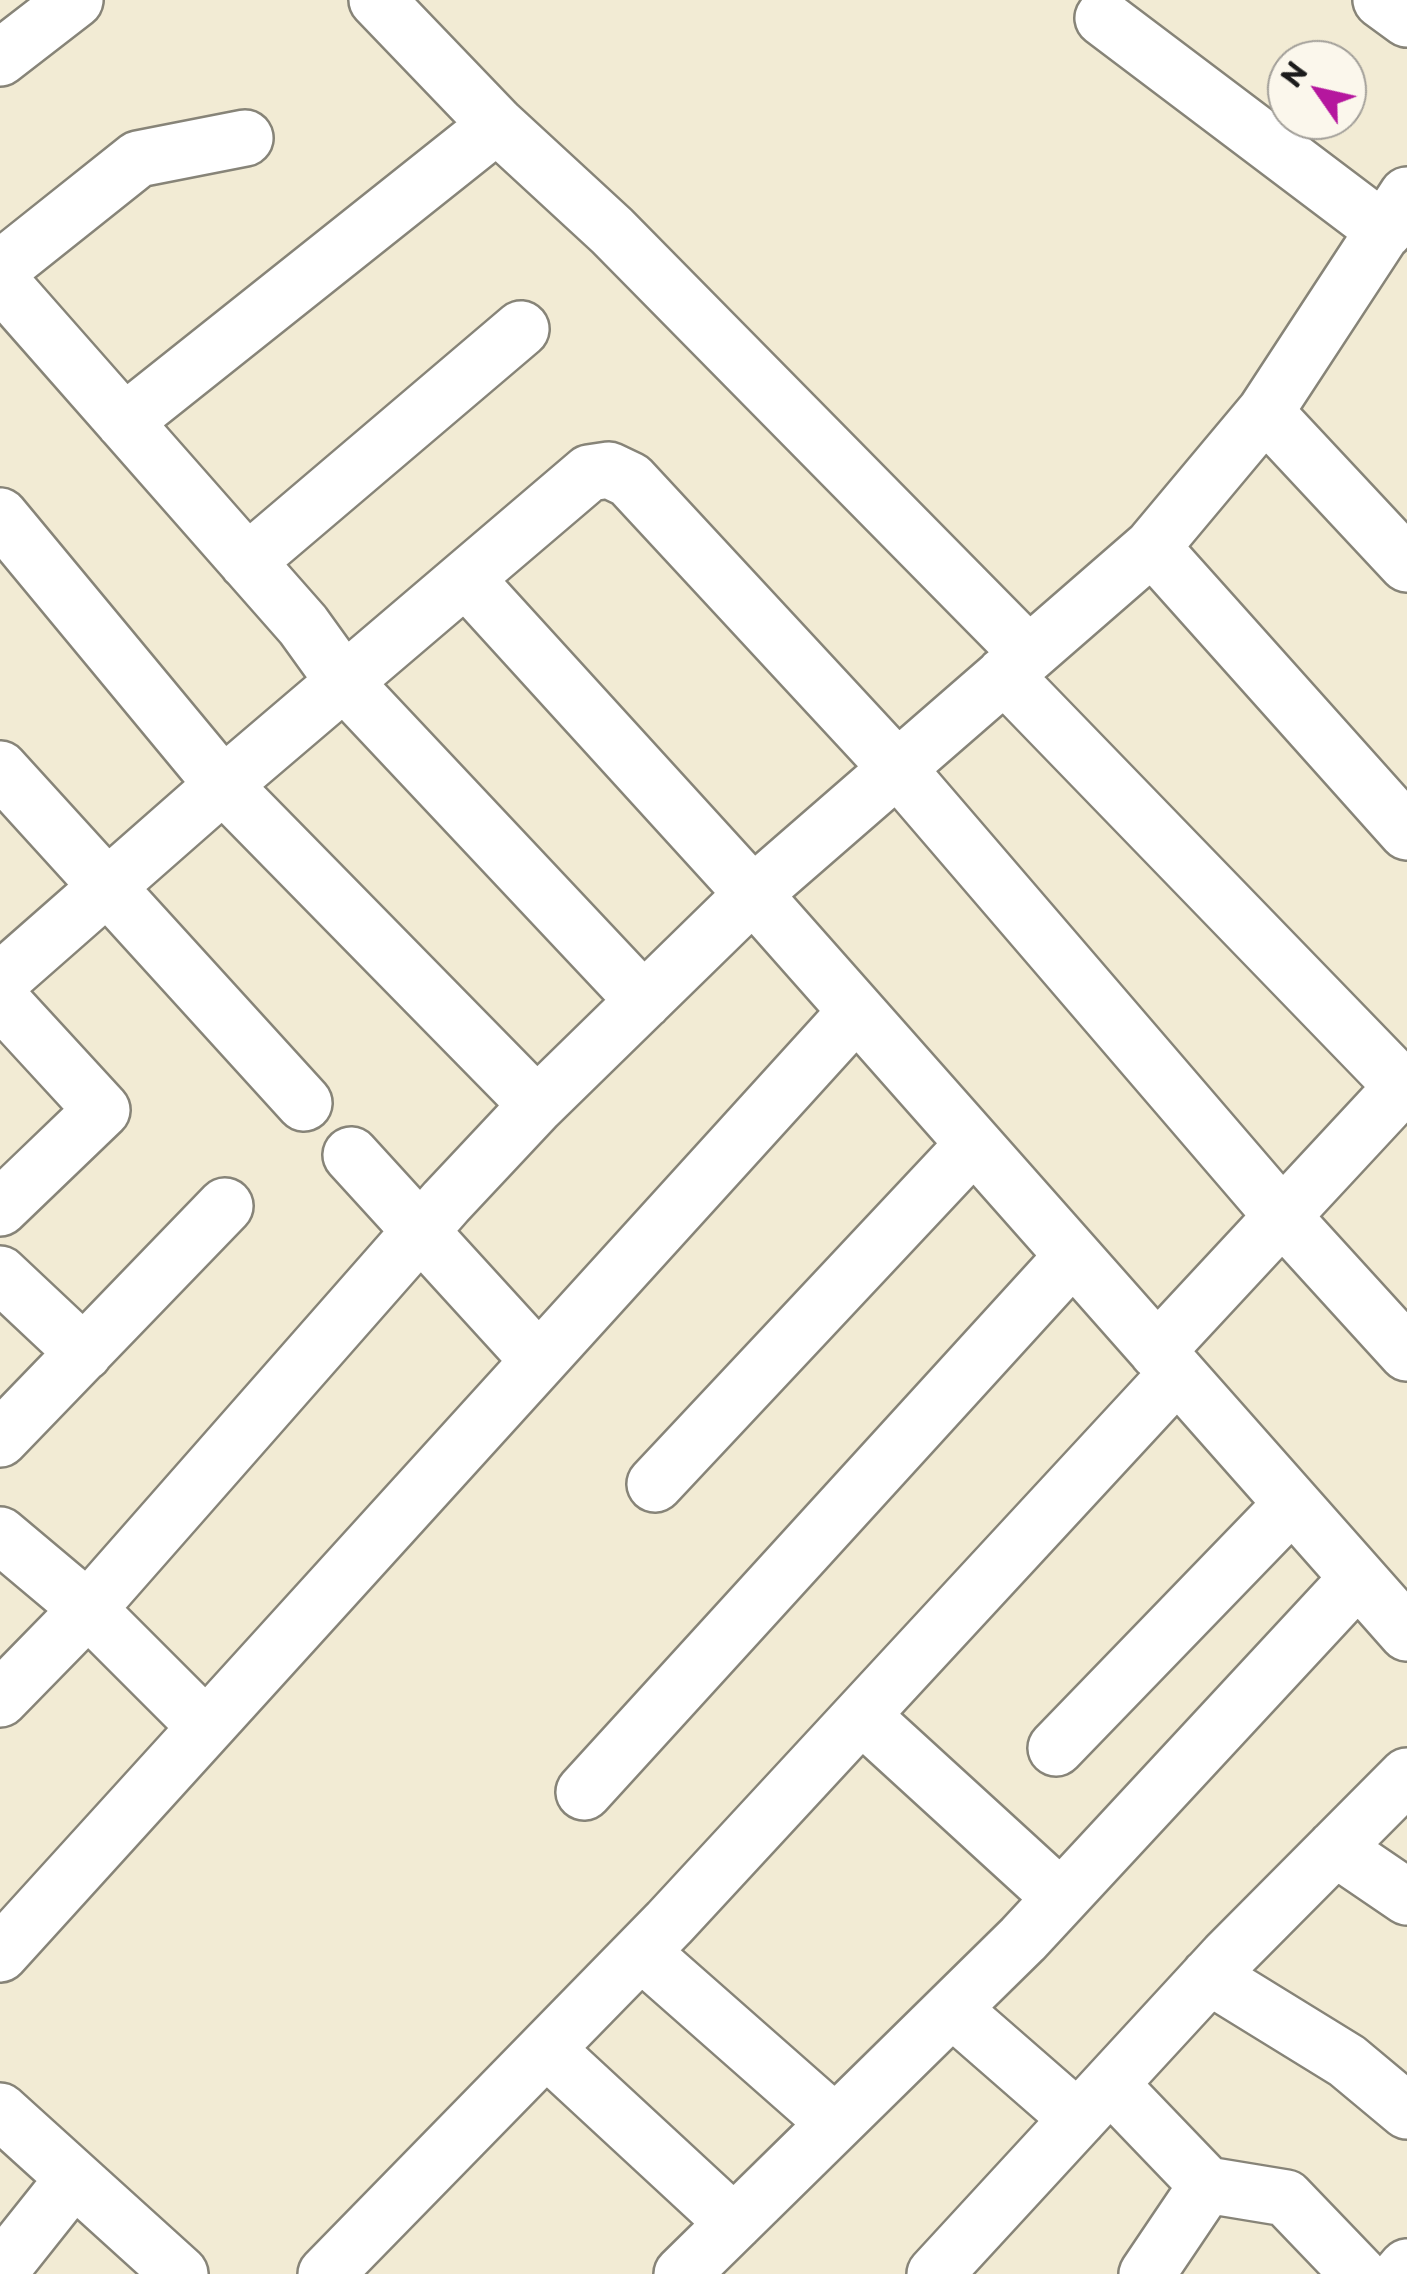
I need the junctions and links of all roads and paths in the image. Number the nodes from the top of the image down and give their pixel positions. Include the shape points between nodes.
1 (75, 0) edge
2 (376, 0) edge
3 (1381, 0) edge
4 (1102, 18) dead end
5 (1407, 18) edge
6 (0, 58) edge
7 (496, 124) junction
8 (246, 138) dead end
9 (1396, 213) edge
10 (0, 270) edge
11 (0, 280) edge
12 (521, 329) dead end
13 (1264, 412) junction
14 (124, 422) junction
15 (0, 516) edge
16 (1152, 547) junction
17 (247, 562) junction
18 (1407, 564) edge
19 (466, 578) junction
20 (1016, 664) junction
21 (344, 682) junction
22 (898, 768) junction
23 (0, 769) edge
24 (222, 786) junction
25 (1407, 832) edge
26 (107, 887) junction
27 (752, 894) junction
28 (0, 981) edge
29 (0, 1000) edge
30 (644, 1001) junction
31 (855, 1012) junction
32 (1406, 1087) edge
33 (304, 1103) dead end
34 (537, 1104) junction
35 (973, 1146) junction
36 (351, 1155) dead end
37 (225, 1206) dead end
38 (0, 1208) edge
39 (1283, 1218) junction
40 (421, 1230) junction
41 (1072, 1257) junction
42 (0, 1274) edge
43 (84, 1352) junction
44 (1407, 1353) edge
45 (539, 1360) junction
46 (1167, 1362) junction
47 (0, 1439) edge
48 (655, 1484) dead end
49 (1292, 1504) junction
50 (0, 1534) edge
51 (1358, 1578) junction
52 (88, 1610) junction
53 (1407, 1633) edge
54 (0, 1699) edge
55 (862, 1716) junction
56 (206, 1727) junction
57 (1056, 1748) dead end
58 (1407, 1776) edge
59 (584, 1792) dead end
60 (1335, 1848) junction
61 (1407, 1897) edge
62 (1061, 1898) junction
63 (641, 1952) junction
64 (0, 1954) edge
65 (1210, 1976) junction
66 (952, 2009) junction
67 (546, 2049) junction
68 (1094, 2102) junction
69 (0, 2111) edge
70 (1407, 2111) edge
71 (836, 2123) junction
72 (74, 2178) junction
73 (1207, 2185) junction
74 (734, 2223) junction
75 (1407, 2267) edge
76 (0, 2271) edge
77 (173, 2272) edge
78 (326, 2274) edge
79 (682, 2274) edge
80 (934, 2274) edge
81 (1147, 2274) edge
82 (1359, 2274) edge
83 (1401, 2274) edge

1 - 6 street
2 - 7 street
3 - 5 street
4 - 9 street
7 - 14 street
7 - 20 street via 612,230
8 - 10 street via 138,159
9 - 13 street
11 - 14 street
12 - 17 street
13 - 16 street
13 - 18 street
14 - 17 street
15 - 24 street
16 - 20 street
16 - 25 street
17 - 21 street
19 - 21 street
19 - 22 street via 590,474 609,470 630,480
19 - 27 street
20 - 22 street
20 - 32 street
21 - 24 street
21 - 30 street
22 - 27 street
22 - 39 street
23 - 26 street
24 - 26 street
24 - 34 street
26 - 28 street
26 - 33 street
27 - 30 street
27 - 31 street
29 - 38 street via 102,1110
30 - 34 street
31 - 35 street
31 - 45 street
32 - 39 street
34 - 40 street
35 - 41 street
35 - 48 street
36 - 40 street
37 - 43 street
39 - 44 street
39 - 46 street
40 - 45 street
40 - 52 street
41 - 46 street
41 - 59 street
42 - 43 street
43 - 47 street
45 - 56 street
46 - 49 street
46 - 55 street
49 - 51 street
49 - 57 street
50 - 52 street
51 - 53 street
51 - 62 street
52 - 54 street
52 - 56 street
55 - 62 street
55 - 63 street
56 - 64 street
58 - 60 street
60 - 61 street
60 - 65 street
62 - 66 street
63 - 67 street
63 - 71 street
65 - 68 street
65 - 70 street via 1347,2061
66 - 68 street
66 - 71 street
67 - 74 street
67 - 78 street
68 - 73 street
68 - 80 street
69 - 72 street
71 - 74 street
72 - 76 street
72 - 77 street
73 - 81 street
73 - 82 street via 1286,2198
74 - 79 street
75 - 83 street

